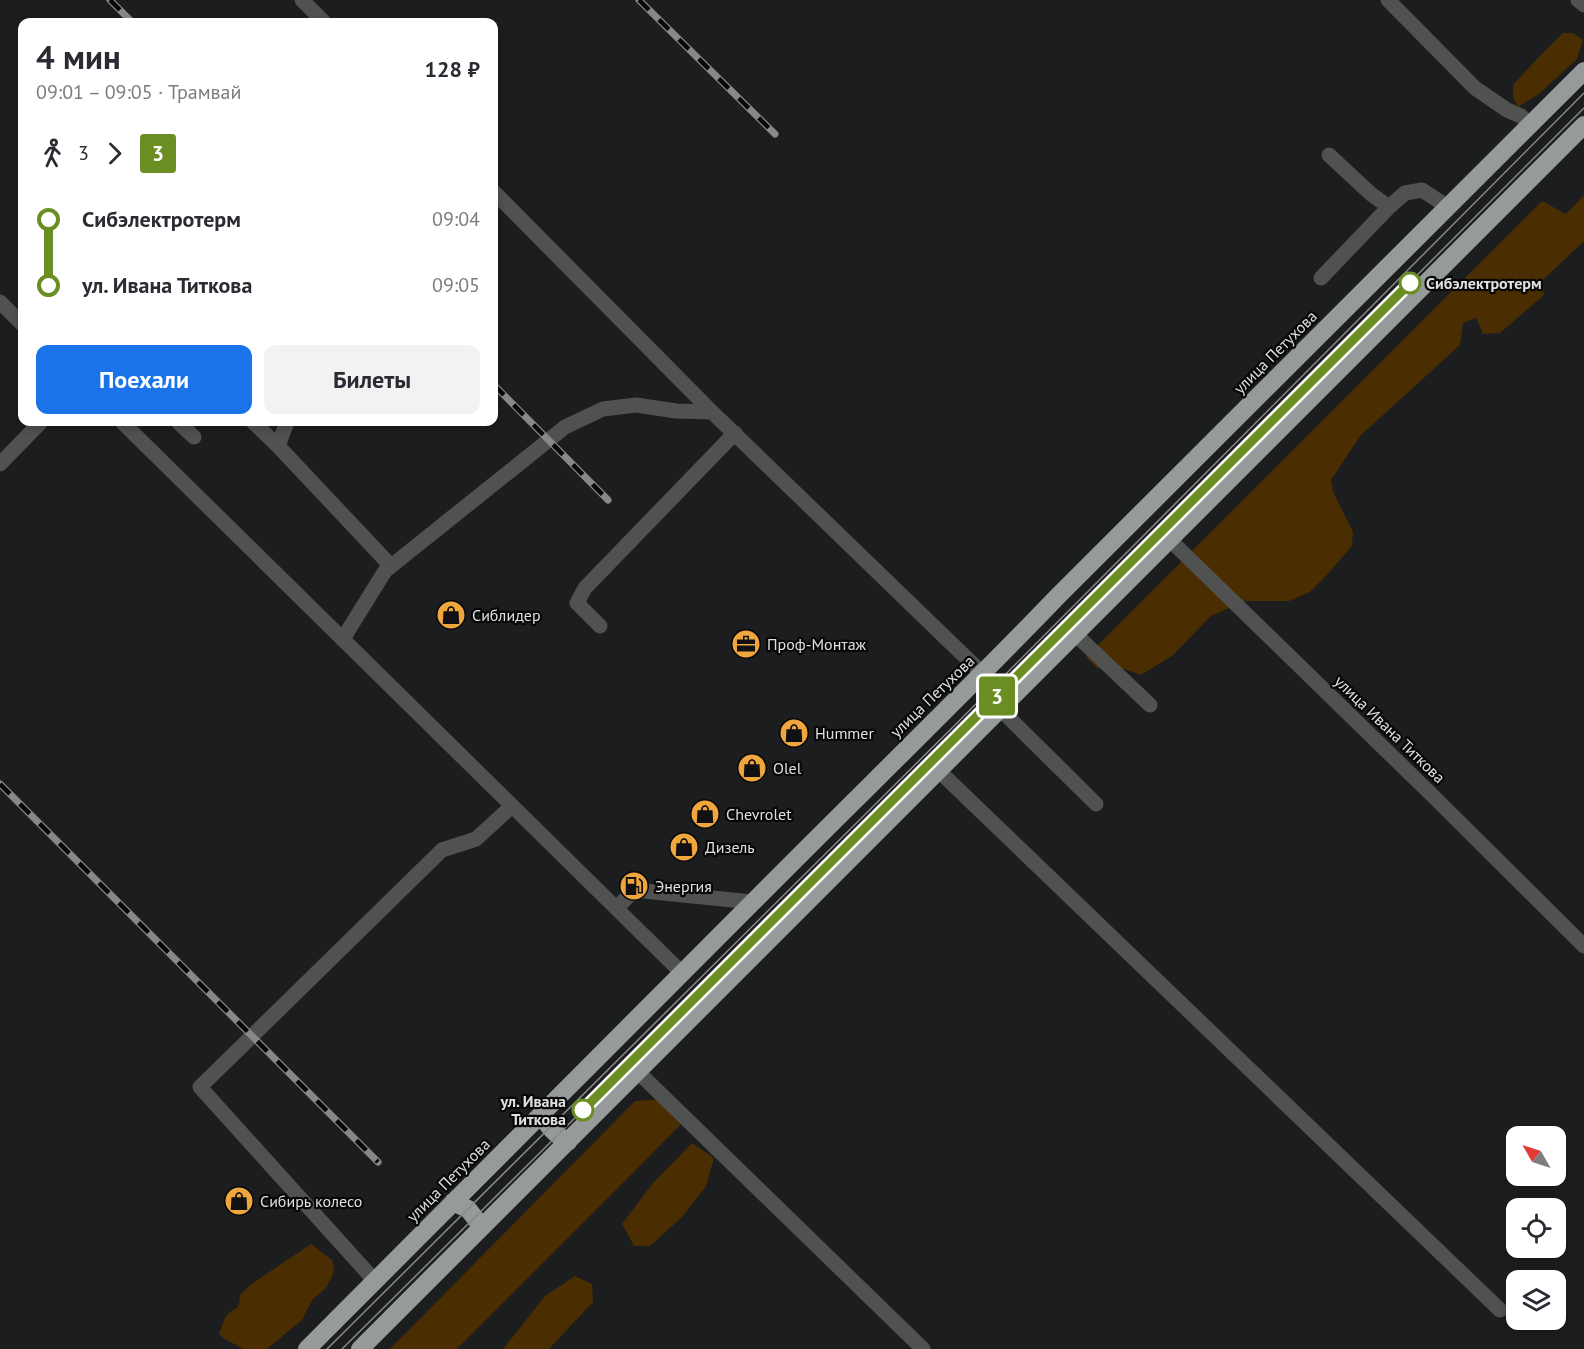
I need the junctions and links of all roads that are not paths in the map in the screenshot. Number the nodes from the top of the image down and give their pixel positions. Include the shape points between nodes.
1 (302, 0) edge
2 (1388, 0) edge
3 (1578, 0) edge
4 (1584, 6) edge
5 (320, 18) edge
6 (1584, 71) edge
7 (1530, 125) junction
8 (1584, 125) edge
9 (1329, 155) dead end
10 (498, 196) edge
11 (1389, 207) junction
12 (1448, 207) junction
13 (1321, 278) dead end
14 (0, 302) edge
15 (18, 320) edge
16 (712, 412) junction
17 (37, 426) edge
18 (126, 426) edge
19 (182, 426) edge
20 (257, 426) edge
21 (286, 426) edge
22 (735, 433) junction
23 (194, 437) dead end
24 (278, 446) junction
25 (0, 464) edge
26 (1170, 540) junction
27 (391, 566) junction
28 (600, 626) dead end
29 (1075, 634) junction
30 (344, 640) junction
31 (983, 674) junction
32 (1150, 705) dead end
33 (1000, 709) junction
34 (939, 771) junction
35 (1096, 804) dead end
36 (512, 806) junction
37 (752, 902) junction
38 (617, 908) junction
39 (1584, 946) edge
40 (682, 973) junction
41 (638, 1071) junction
42 (541, 1114) junction
43 (568, 1142) junction
44 (453, 1202) junction
45 (482, 1227) junction
46 (375, 1281) junction
47 (1500, 1310) dead end
48 (307, 1349) edge
49 (360, 1349) edge
50 (923, 1349) edge

1 - 5 street
2 - 7 street via 1475,88
3 - 4 street
6 - 7 highway, улица Петухова
7 - 12 highway, улица Петухова
8 - 26 highway
9 - 11 street
10 - 16 street
11 - 12 street via 1405,193 1422,190
11 - 13 street
12 - 31 highway, улица Петухова
14 - 15 street
16 - 22 street
16 - 27 street via 636,405 603,410 565,427
17 - 25 street
18 - 30 street
19 - 23 street
20 - 24 street
21 - 24 street
22 - 28 street via 585,588 577,603
22 - 31 street
24 - 27 street
26 - 29 highway
26 - 39 street, улица Ивана Титкова
27 - 30 street
29 - 32 street
29 - 33 highway
30 - 36 street
31 - 37 highway, улица Петухова
33 - 34 highway
33 - 35 street
34 - 41 highway
34 - 47 street
36 - 38 street
36 - 46 street via 476,839 442,850 200,1087
37 - 38 street via 634,890
37 - 40 highway, улица Петухова
38 - 40 street
40 - 42 highway, улица Петухова
41 - 43 highway
41 - 50 street
42 - 43 highway via 549,1128
42 - 44 highway, улица Петухова
43 - 45 highway
44 - 45 highway via 468,1209
44 - 46 highway, улица Петухова
45 - 49 highway
46 - 48 highway, улица Петухова

